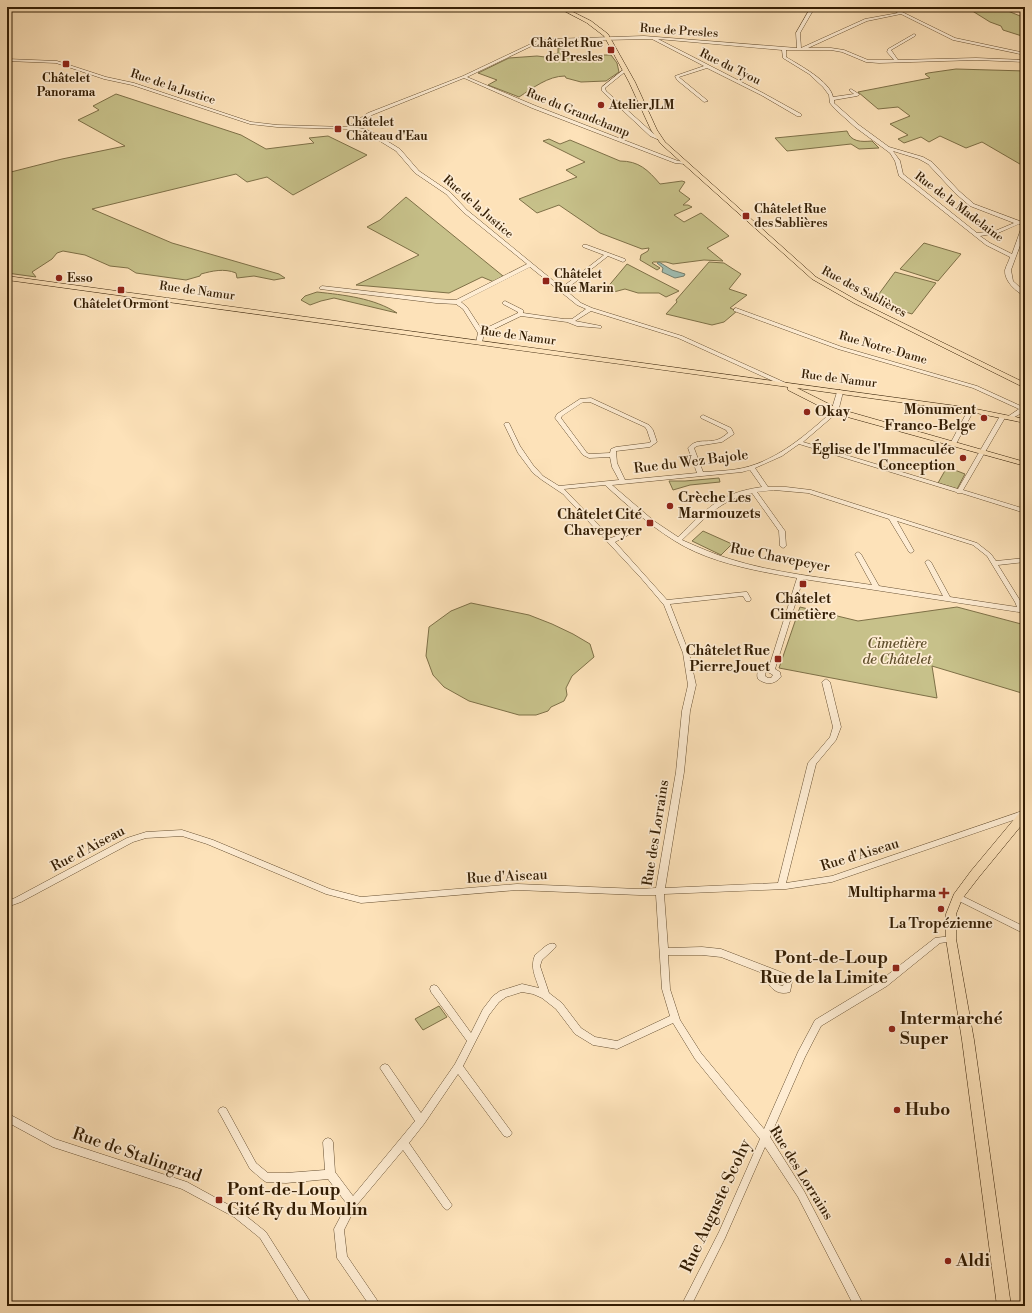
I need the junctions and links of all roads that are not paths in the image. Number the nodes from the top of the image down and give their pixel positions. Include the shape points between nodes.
1 (559, 7) edge
2 (813, 7) edge
3 (889, 7) edge
4 (903, 13) junction
5 (914, 35) dead end
6 (652, 38) junction
7 (608, 39) junction
8 (784, 49) junction
9 (800, 49) junction
10 (1025, 54) edge
11 (7, 60) edge
12 (897, 61) junction
13 (1025, 61) edge
14 (706, 67) junction
15 (624, 73) junction
16 (464, 77) junction
17 (852, 90) dead end
18 (832, 99) junction
19 (706, 101) dead end
20 (799, 115) dead end
21 (348, 128) junction
22 (652, 130) junction
23 (887, 148) junction
24 (685, 163) junction
25 (1018, 223) junction
26 (1025, 225) edge
27 (976, 235) junction
28 (585, 246) dead end
29 (607, 255) junction
30 (1012, 256) junction
31 (623, 260) dead end
32 (530, 265) junction
33 (7, 278) edge
34 (322, 288) dead end
35 (1017, 288) junction
36 (560, 289) junction
37 (1025, 289) edge
38 (1025, 294) edge
39 (457, 302) junction
40 (505, 303) dead end
41 (590, 309) junction
42 (736, 310) dead end
43 (520, 314) junction
44 (569, 320) junction
45 (599, 327) dead end
46 (481, 333) junction
47 (479, 342) junction
48 (784, 384) junction
49 (1025, 386) edge
50 (840, 392) junction
51 (1024, 409) edge
52 (972, 410) junction
53 (836, 411) junction
54 (703, 417) dead end
55 (1006, 417) junction
56 (1025, 421) edge
57 (507, 424) dead end
58 (798, 442) junction
59 (953, 444) junction
60 (981, 452) junction
61 (612, 455) junction
62 (1025, 464) edge
63 (752, 468) junction
64 (701, 474) junction
65 (623, 482) junction
66 (607, 484) junction
67 (559, 488) junction
68 (766, 488) junction
69 (753, 490) junction
70 (959, 492) junction
71 (1025, 511) edge
72 (891, 517) junction
73 (630, 532) dead end
74 (678, 540) junction
75 (611, 542) junction
76 (784, 546) dead end
77 (911, 551) dead end
78 (858, 554) dead end
79 (1025, 560) edge
80 (928, 562) dead end
81 (994, 563) junction
82 (801, 576) junction
83 (876, 586) junction
84 (947, 598) junction
85 (748, 599) dead end
86 (665, 602) junction
87 (1023, 610) edge
88 (771, 670) dead end
89 (826, 682) dead end
90 (1025, 813) edge
91 (781, 886) junction
92 (660, 891) junction
93 (958, 897) junction
94 (7, 904) edge
95 (1025, 931) edge
96 (951, 939) junction
97 (552, 946) dead end
98 (664, 952) junction
99 (774, 974) dead end
100 (434, 989) dead end
101 (545, 995) junction
102 (675, 1020) junction
103 (471, 1040) junction
104 (458, 1067) junction
105 (385, 1068) dead end
106 (223, 1111) dead end
107 (7, 1117) edge
108 (421, 1121) junction
109 (507, 1133) dead end
110 (765, 1138) junction
111 (328, 1142) dead end
112 (403, 1142) junction
113 (330, 1174) junction
114 (352, 1203) junction
115 (447, 1205) dead end
116 (308, 1306) edge
117 (376, 1306) edge
118 (686, 1306) edge
119 (859, 1306) edge
120 (1004, 1306) edge

1 - 7 main road via 587,22
2 - 9 street via 798,33
3 - 4 street
4 - 9 street via 866,20
4 - 10 street via 954,39
5 - 12 street via 889,50
6 - 7 street, Rue de Presles
6 - 8 street, Rue de Presles
6 - 14 street, Rue du Tyou
7 - 15 main road, Rue des Sablières
7 - 16 street, Rue de Presles via 538,42
8 - 9 street, Rue de Presles
8 - 18 street via 784,57 810,73 824,86
9 - 12 street, Rue de Presles via 831,49 867,60 889,63
11 - 21 street, Rue de la Justice via 56,62 105,78 141,86 250,123
12 - 13 street, Rue de Presles
14 - 19 street via 677,76
14 - 20 street, Rue du Tyou
15 - 22 main road, Rue des Sablières
15 - 22 street, Rue des Sablières via 603,88 604,91 642,127
16 - 21 street, Rue de Presles via 370,114
16 - 24 street, Rue du Grandchamp via 588,129
17 - 18 street via 857,96
18 - 23 street via 832,103 841,113
21 - 32 street, Rue de la Justice via 363,130 398,150 417,172 448,193 465,211
22 - 24 main road, Rue des Sablières
23 - 25 street via 930,163 972,204
23 - 27 street, Rue de la Madelaine via 899,161 901,175
24 - 49 main road, Rue des Sablières via 814,278
25 - 26 street
25 - 27 street via 996,232
26 - 30 street
27 - 30 street, Rue de la Madelaine
28 - 29 street
29 - 31 street
29 - 36 street
30 - 35 street via 1008,276 1011,284
32 - 36 street, Rue de la Justice
32 - 39 street
33 - 47 main road, Rue de Namur
34 - 39 street
35 - 37 street
35 - 38 street
36 - 41 street, Rue de la Justice
39 - 46 street via 465,308
40 - 43 street via 521,310
41 - 44 street
41 - 48 street, Rue de la Justice via 680,337
42 - 51 street, Rue Notre-Dame via 840,348 975,387
43 - 44 street
43 - 46 street
44 - 45 street via 577,324
46 - 47 street
47 - 48 main road, Rue de Namur
48 - 50 main road, Rue de Namur
48 - 53 main road
50 - 52 main road, Rue de Namur
50 - 53 street
51 - 55 street
52 - 55 main road, Rue de Namur
52 - 59 street
53 - 58 street, Rue du Wez Bajole
53 - 59 main road
54 - 64 street via 729,429 731,434 720,441 695,444 691,448
55 - 56 main road, Rue de Namur
55 - 60 street
57 - 67 street, Rue des Lorrains via 516,444 537,473
58 - 63 street, Rue du Wez Bajole via 770,461
58 - 70 street
59 - 60 main road
60 - 62 main road
60 - 70 street
61 - 61 street via 613,450 618,448 650,445 654,442 650,430 647,426 591,400 582,400 559,415 558,418 585,454
61 - 65 street via 615,470
63 - 64 street, Rue du Wez Bajole
63 - 68 street
64 - 65 street, Rue du Wez Bajole
65 - 66 street, Rue du Wez Bajole
66 - 67 street, Rue du Wez Bajole
66 - 74 street, Rue Chavepeyer
67 - 75 street, Rue des Lorrains
68 - 69 street
68 - 72 street via 809,491
69 - 74 street via 720,502
69 - 76 street via 782,532
70 - 71 street
72 - 77 street
72 - 81 street via 968,542 984,550
73 - 75 street
74 - 82 street, Rue Chavepeyer via 729,561
75 - 86 street, Rue des Lorrains
78 - 83 street
79 - 81 street
80 - 84 street
81 - 87 street
82 - 83 street, Rue Chavepeyer
82 - 88 street
83 - 84 street, Rue Chavepeyer
84 - 87 street, Rue Chavepeyer
85 - 86 street via 745,594
86 - 92 street, Rue des Lorrains via 686,653 692,685
89 - 91 street via 837,727 833,738 812,763
90 - 91 street, Rue d'Aiseau via 832,880
90 - 93 main road
91 - 92 street, Rue d'Aiseau
92 - 94 street, Rue d'Aiseau via 517,887 361,900 329,892 210,842 182,833 146,835 130,840
92 - 98 street, Rue des Lorrains
93 - 95 street
93 - 96 main road via 951,914
96 - 110 street, Rue Auguste Scohy via 938,940 884,983 818,1023 801,1055
96 - 120 main road via 969,1046
97 - 101 street via 538,958 536,966
98 - 99 street via 721,953
98 - 102 street, Rue des Lorrains via 666,989
100 - 103 street
101 - 102 street via 559,1006 578,1031 592,1041 617,1045
101 - 103 street via 522,988 503,994 490,1005
102 - 110 street, Rue des Lorrains via 698,1056
103 - 104 street
104 - 108 street
104 - 109 street
105 - 108 street
106 - 113 street via 253,1166 266,1177
107 - 116 street, Rue de Stalingrad via 53,1143 184,1185 237,1214 263,1236
108 - 112 street
110 - 118 street, Rue Auguste Scohy via 722,1235
110 - 119 street, Rue des Lorrains via 801,1194
111 - 113 street
112 - 114 street
112 - 115 street
113 - 114 street
114 - 117 street via 339,1229 342,1258

